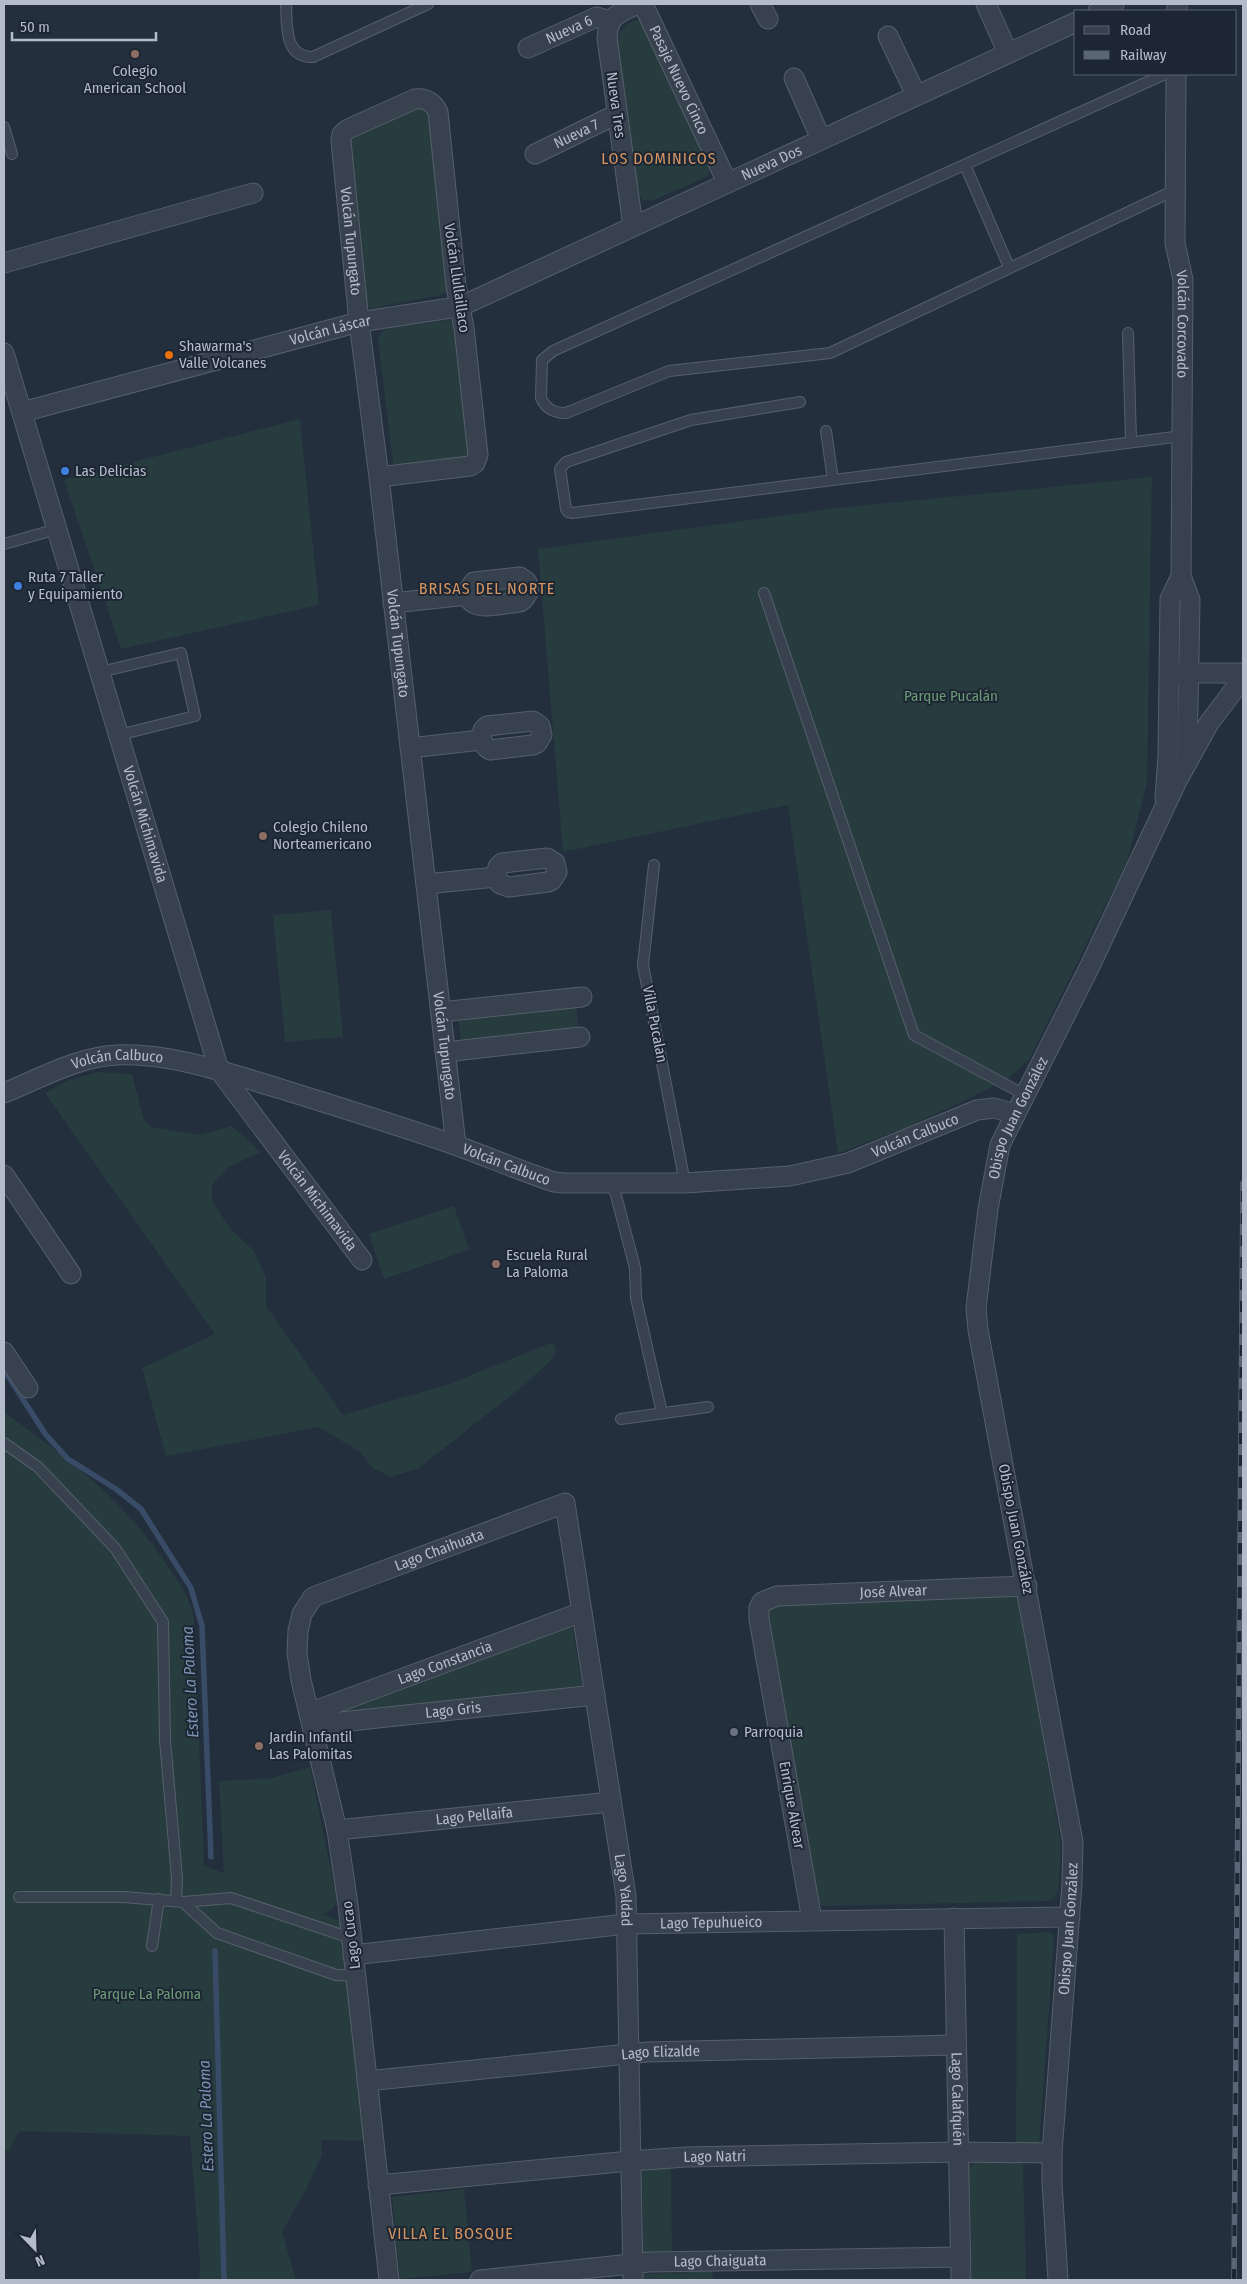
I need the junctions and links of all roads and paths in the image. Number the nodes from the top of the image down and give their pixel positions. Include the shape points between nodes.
1 (286, 4) edge
2 (428, 4) edge
3 (638, 4) edge
4 (643, 4) edge
5 (986, 4) edge
6 (612, 18) junction
7 (1074, 23) edge
8 (888, 36) dead end
9 (528, 48) dead end
10 (1008, 53) junction
11 (1163, 75) edge
12 (1176, 75) edge
13 (794, 78) dead end
14 (916, 95) junction
15 (617, 114) junction
16 (4, 127) edge
17 (822, 139) junction
18 (341, 141) joint
19 (12, 154) dead end
20 (535, 154) dead end
21 (965, 164) junction
22 (728, 182) junction
23 (1175, 190) junction
24 (253, 193) dead end
25 (633, 226) junction
26 (4, 263) edge
27 (1009, 267) junction
28 (463, 305) junction
29 (359, 322) junction
30 (1128, 333) dead end
31 (4, 353) edge
32 (800, 402) dead end
33 (22, 412) junction
34 (826, 431) dead end
35 (1182, 436) junction
36 (1131, 441) junction
37 (379, 477) junction
38 (833, 480) junction
39 (57, 528) junction
40 (4, 544) edge
41 (1180, 576) junction
42 (764, 593) dead end
43 (467, 595) dead end
44 (393, 603) junction
45 (100, 672) junction
46 (1169, 672) junction
47 (1189, 673) junction
48 (1243, 673) edge
49 (1243, 678) edge
50 (119, 735) junction
51 (481, 740) dead end
52 (410, 748) junction
53 (1186, 765) junction
54 (1162, 814) junction
55 (654, 865) dead end
56 (496, 877) dead end
57 (426, 884) junction
58 (582, 997) dead end
59 (440, 1012) junction
60 (580, 1037) dead end
61 (445, 1052) junction
62 (219, 1070) junction
63 (4, 1093) edge
64 (1025, 1095) junction
65 (1015, 1114) junction
66 (456, 1145) junction
67 (4, 1175) edge
68 (685, 1183) junction
69 (613, 1184) junction
70 (362, 1260) dead end
71 (70, 1274) dead end
72 (4, 1352) edge
73 (28, 1388) dead end
74 (708, 1407) dead end
75 (662, 1413) junction
76 (621, 1419) dead end
77 (4, 1443) edge
78 (565, 1503) joint
79 (1027, 1586) junction
80 (313, 1597) joint
81 (762, 1602) joint
82 (582, 1612) junction
83 (595, 1695) junction
84 (310, 1719) junction
85 (611, 1802) junction
86 (336, 1830) junction
87 (19, 1897) dead end
88 (159, 1899) junction
89 (179, 1902) junction
90 (1070, 1917) junction
91 (954, 1918) junction
92 (812, 1920) junction
93 (626, 1924) junction
94 (152, 1946) dead end
95 (352, 1946) junction
96 (356, 1976) junction
97 (956, 2044) junction
98 (628, 2054) junction
99 (367, 2080) junction
100 (959, 2152) junction
101 (1052, 2154) junction
102 (630, 2161) junction
103 (378, 2185) junction
104 (961, 2257) junction
105 (632, 2272) edge
106 (389, 2280) edge
107 (480, 2280) edge
108 (961, 2280) edge
109 (1058, 2280) edge

1 - 2 lane via 288,40 295,52 303,57 313,57
3 - 6 street
4 - 22 street, Pasaje Nuevo Cinco
5 - 10 street
6 - 9 street, Nueva 6 via 597,17
6 - 15 street, Nueva Tres via 607,38
7 - 10 street, Nueva Dos
8 - 14 street
10 - 14 street, Nueva Dos
11 - 21 lane
12 - 23 street, Volcán Corcovado
13 - 17 street
14 - 17 street, Nueva Dos
15 - 20 street, Nueva 7
15 - 25 street, Nueva Tres
16 - 19 lane
17 - 22 street, Nueva Dos
18 - 28 street, Volcán Llullaillaco via 342,134 348,129 415,99 423,98 436,106
18 - 29 street, Volcán Tupungato
21 - 27 lane
21 - 27 lane via 553,352 542,360 541,398 553,411 566,412 669,371 830,353
22 - 25 street, Nueva Dos
23 - 27 lane
23 - 35 street, Volcán Corcovado via 1175,243 1183,280
24 - 26 street
25 - 28 street, Nueva Dos
28 - 29 street, Volcán Láscar
28 - 37 street, Volcán Llullaillaco via 478,459 470,466
29 - 33 street, Volcán Láscar
29 - 37 street, Volcán Tupungato
30 - 36 lane
31 - 33 street, Volcán Michimavida
32 - 38 lane via 691,420 566,462 560,469 566,508 572,513
33 - 39 street, Volcán Michimavida
34 - 38 lane
35 - 36 lane
35 - 41 street, Volcán Corcovado
36 - 38 lane
37 - 44 street, Volcán Tupungato
39 - 40 lane
39 - 45 street, Volcán Michimavida
41 - 46 street, Volcán Corcovado via 1170,599
41 - 47 street, Volcán Corcovado via 1190,600
42 - 64 lane via 914,1035
43 - 44 street
44 - 52 street, Volcán Tupungato
45 - 50 street, Volcán Michimavida
45 - 50 lane via 180,653 195,716
46 - 47 street
46 - 54 street, Obispo Juan González via 1166,785
47 - 48 street
47 - 53 street, Obispo Juan González
49 - 53 street, Obispo Juan González via 1209,723
50 - 62 street, Volcán Michimavida
51 - 52 street
52 - 57 street, Volcán Tupungato
53 - 54 street, Obispo Juan González
54 - 64 street, Obispo Juan González
55 - 68 lane, Villa Pucalan via 643,965
56 - 57 street
57 - 59 street, Volcán Tupungato
58 - 59 street
59 - 61 street, Volcán Tupungato
60 - 61 street
61 - 66 street, Volcán Tupungato
62 - 63 street, Volcán Calbuco via 142,1056 118,1055 62,1069
62 - 66 street, Volcán Calbuco
62 - 70 street, Volcán Michimavida
64 - 65 street, Obispo Juan González
65 - 68 street, Volcán Calbuco via 994,1108 976,1110 832,1168 781,1177
65 - 79 street, Obispo Juan González via 996,1160 976,1308
66 - 69 street, Volcán Calbuco via 554,1182
67 - 71 street
68 - 69 street, Volcán Calbuco
69 - 75 lane via 635,1268 636,1298
72 - 73 street
74 - 75 lane
75 - 76 lane
77 - 89 lane via 38,1467 116,1548 163,1622 165,1740
78 - 80 street, Lago Chaihuata
78 - 82 street, Lago Yaldad
79 - 81 street, José Alvear via 778,1596
79 - 90 street, Obispo Juan González via 1072,1836
80 - 84 street, Lago Cucao via 302,1614 297,1653
81 - 92 street, Enrique Alvear via 759,1620
82 - 83 street, Lago Yaldad
82 - 84 street, Lago Constancia
83 - 84 street, Lago Gris
83 - 85 street, Lago Yaldad
84 - 86 street, Lago Cucao
85 - 86 street, Lago Pellaifa
85 - 93 street, Lago Yaldad via 626,1896
86 - 95 street, Lago Cucao
87 - 88 lane
88 - 89 lane
88 - 94 lane
89 - 95 lane via 231,1898
89 - 96 lane via 217,1933 336,1975
90 - 91 street, Lago Tepuhueico
90 - 101 street, Obispo Juan González
91 - 92 street, Lago Tepuhueico
91 - 97 street, Lago Calafquén
92 - 93 street, Lago Tepuhueico
93 - 95 street, Lago Tepuhueico
93 - 98 street, Lago Yaldad
95 - 96 street, Lago Cucao
96 - 99 street, Lago Cucao
97 - 98 street, Lago Elizalde
97 - 100 street, Lago Calafquén
98 - 99 street, Lago Elizalde
98 - 102 street, Lago Yaldad
99 - 103 street, Lago Cucao
100 - 101 street, Lago Natri
100 - 102 street, Lago Natri
100 - 104 street, Lago Calafquén
101 - 109 street, Obispo Juan González
102 - 103 street, Lago Natri
102 - 105 street, Lago Yaldad
103 - 106 street, Lago Cucao
104 - 105 street, Lago Chaiguata via 717,2260
104 - 108 street, Lago Calafquén
105 - 107 street, Lago Chaiguata

